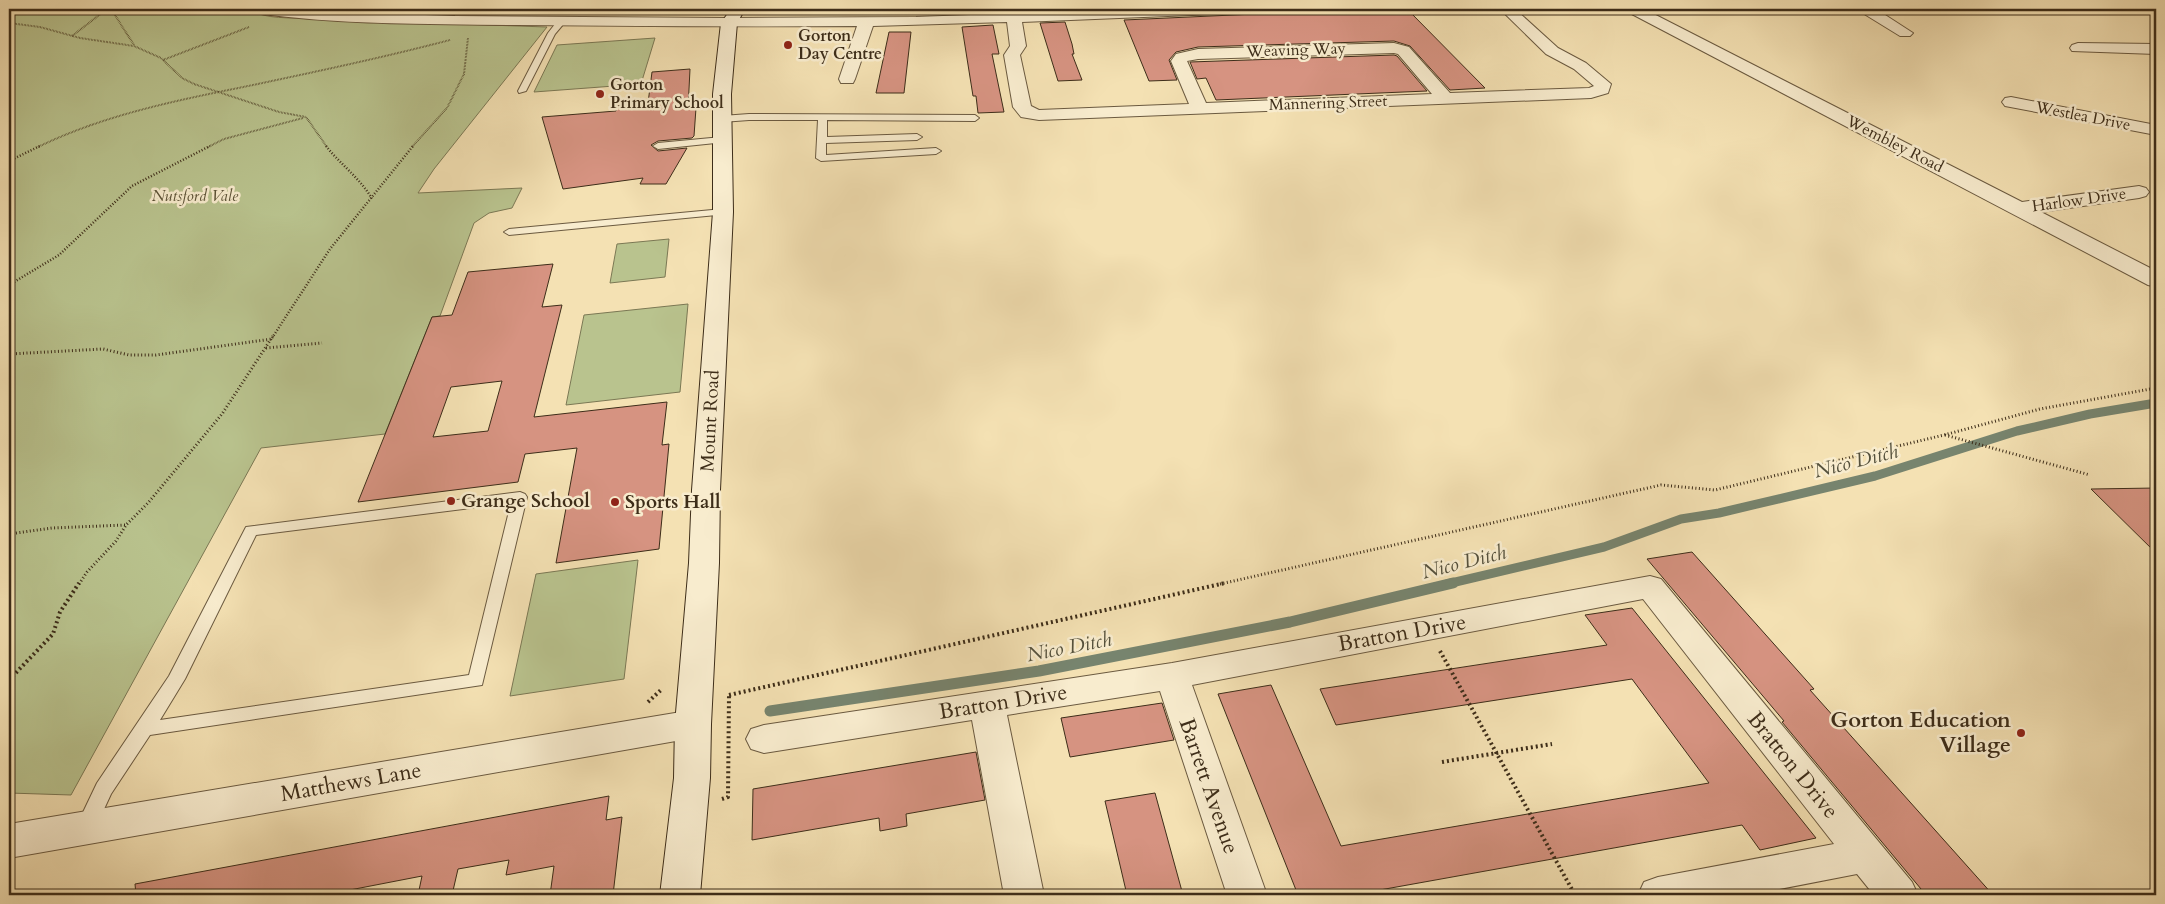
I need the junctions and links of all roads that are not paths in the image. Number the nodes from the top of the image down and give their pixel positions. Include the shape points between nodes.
1 (254, 9) edge
2 (1241, 9) edge
3 (1507, 9) edge
4 (1633, 9) edge
5 (1866, 9) edge
6 (471, 15) edge
7 (918, 15) edge
8 (733, 16) edge
9 (842, 16) edge
10 (1014, 17) junction
11 (562, 21) junction
12 (866, 23) junction
13 (1904, 33) dead end
14 (2078, 48) dead end
15 (2156, 49) edge
16 (847, 79) dead end
17 (522, 91) dead end
18 (1445, 98) junction
19 (2011, 102) dead end
20 (1200, 108) junction
21 (823, 117) junction
22 (975, 118) dead end
23 (722, 129) junction
24 (2156, 130) edge
25 (917, 136) dead end
26 (822, 140) junction
27 (658, 146) dead end
28 (936, 151) dead end
29 (2139, 192) dead end
30 (2019, 208) junction
31 (723, 212) junction
32 (509, 232) dead end
33 (2156, 280) edge
34 (1172, 676) junction
35 (987, 705) junction
36 (693, 724) junction
37 (145, 729) junction
38 (764, 739) dead end
39 (86, 827) junction
40 (9, 841) edge
41 (1866, 855) junction
42 (680, 895) edge
43 (1024, 895) edge
44 (1247, 895) edge
45 (1658, 895) edge
46 (1898, 895) edge

1 - 6 street via 307,16 459,26
2 - 10 street
3 - 18 street, Mannering Street via 1552,51 1592,74 1603,84 1602,89 1592,93
4 - 30 street, Wembley Road
5 - 13 street
6 - 11 street
7 - 10 street
7 - 12 street
8 - 9 street
8 - 11 street
8 - 23 street, Mount Road via 724,64
9 - 12 street
10 - 20 street, Mannering Street via 1018,46 1012,55 1014,70 1022,107 1027,113
11 - 17 lane via 552,33
12 - 16 street
14 - 15 street
18 - 20 street, Mannering Street
18 - 20 street, Weaving Way via 1403,50 1394,48 1182,57 1178,61
19 - 24 street, Westlea Drive
21 - 22 lane
21 - 23 lane
21 - 26 lane
23 - 27 lane
23 - 31 street, Mount Road
25 - 26 lane
26 - 28 lane via 821,158
29 - 30 street, Harlow Drive
30 - 33 street, Wembley Road
31 - 32 lane
31 - 36 street, Mount Road
34 - 35 street, Bratton Drive
34 - 41 street, Bratton Drive via 1650,587
34 - 44 street, Barrett Avenue
35 - 38 street, Bratton Drive
35 - 43 street
36 - 39 street, Matthews Lane
36 - 42 street, Mount Road via 692,778
37 - 37 lane via 176,679 251,531 520,497 476,680
37 - 39 lane via 104,789
39 - 40 street, Matthews Lane
41 - 45 street
41 - 46 street, Bratton Drive

